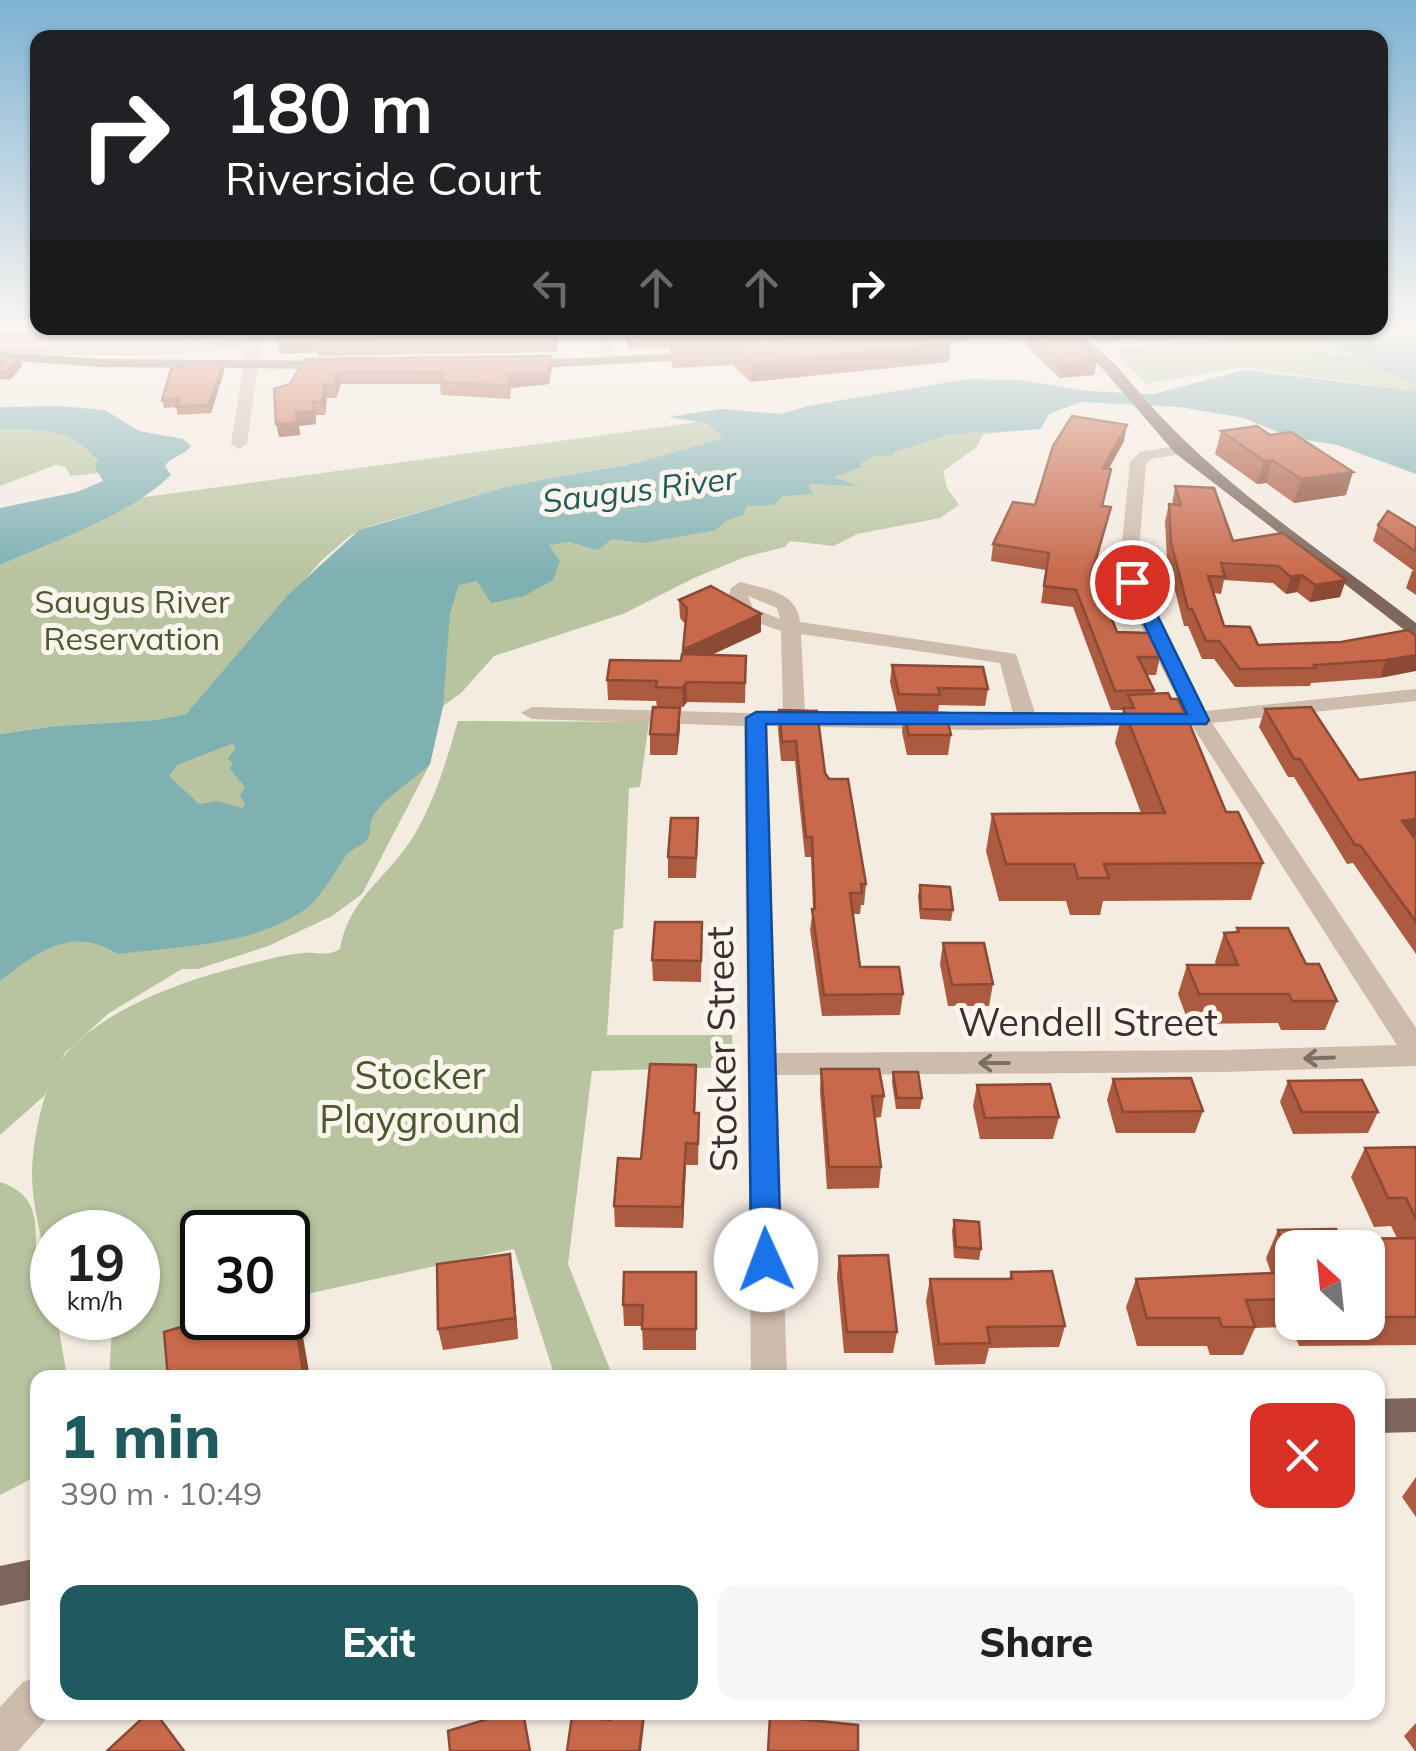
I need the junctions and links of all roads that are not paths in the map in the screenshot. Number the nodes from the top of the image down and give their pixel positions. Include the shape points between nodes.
1 (243, 413) edge
2 (1146, 413) edge
3 (238, 444) dead end
4 (1181, 450) junction
5 (1416, 633) edge
6 (1416, 696) edge
7 (532, 712) dead end
8 (756, 718) junction
9 (794, 719) junction
10 (1199, 720) junction
11 (1026, 721) junction
12 (1416, 1053) edge
13 (761, 1064) junction
14 (770, 1370) edge
15 (1416, 1415) edge
16 (1385, 1416) edge
17 (30, 1580) edge
18 (0, 1586) edge
19 (30, 1706) edge
20 (0, 1739) edge

1 - 3 street
2 - 4 main road
4 - 5 main road
4 - 10 street via 1146,454 1138,462 1130,563 1138,600
6 - 10 street
7 - 8 street
8 - 9 street
8 - 13 street, Stocker Street
9 - 11 street
9 - 11 street via 792,627 1008,658
10 - 11 street
10 - 12 street
12 -> 13 street, Wendell Street
13 - 14 street, Stocker Street
15 - 16 main road
17 - 18 main road
19 - 20 street

